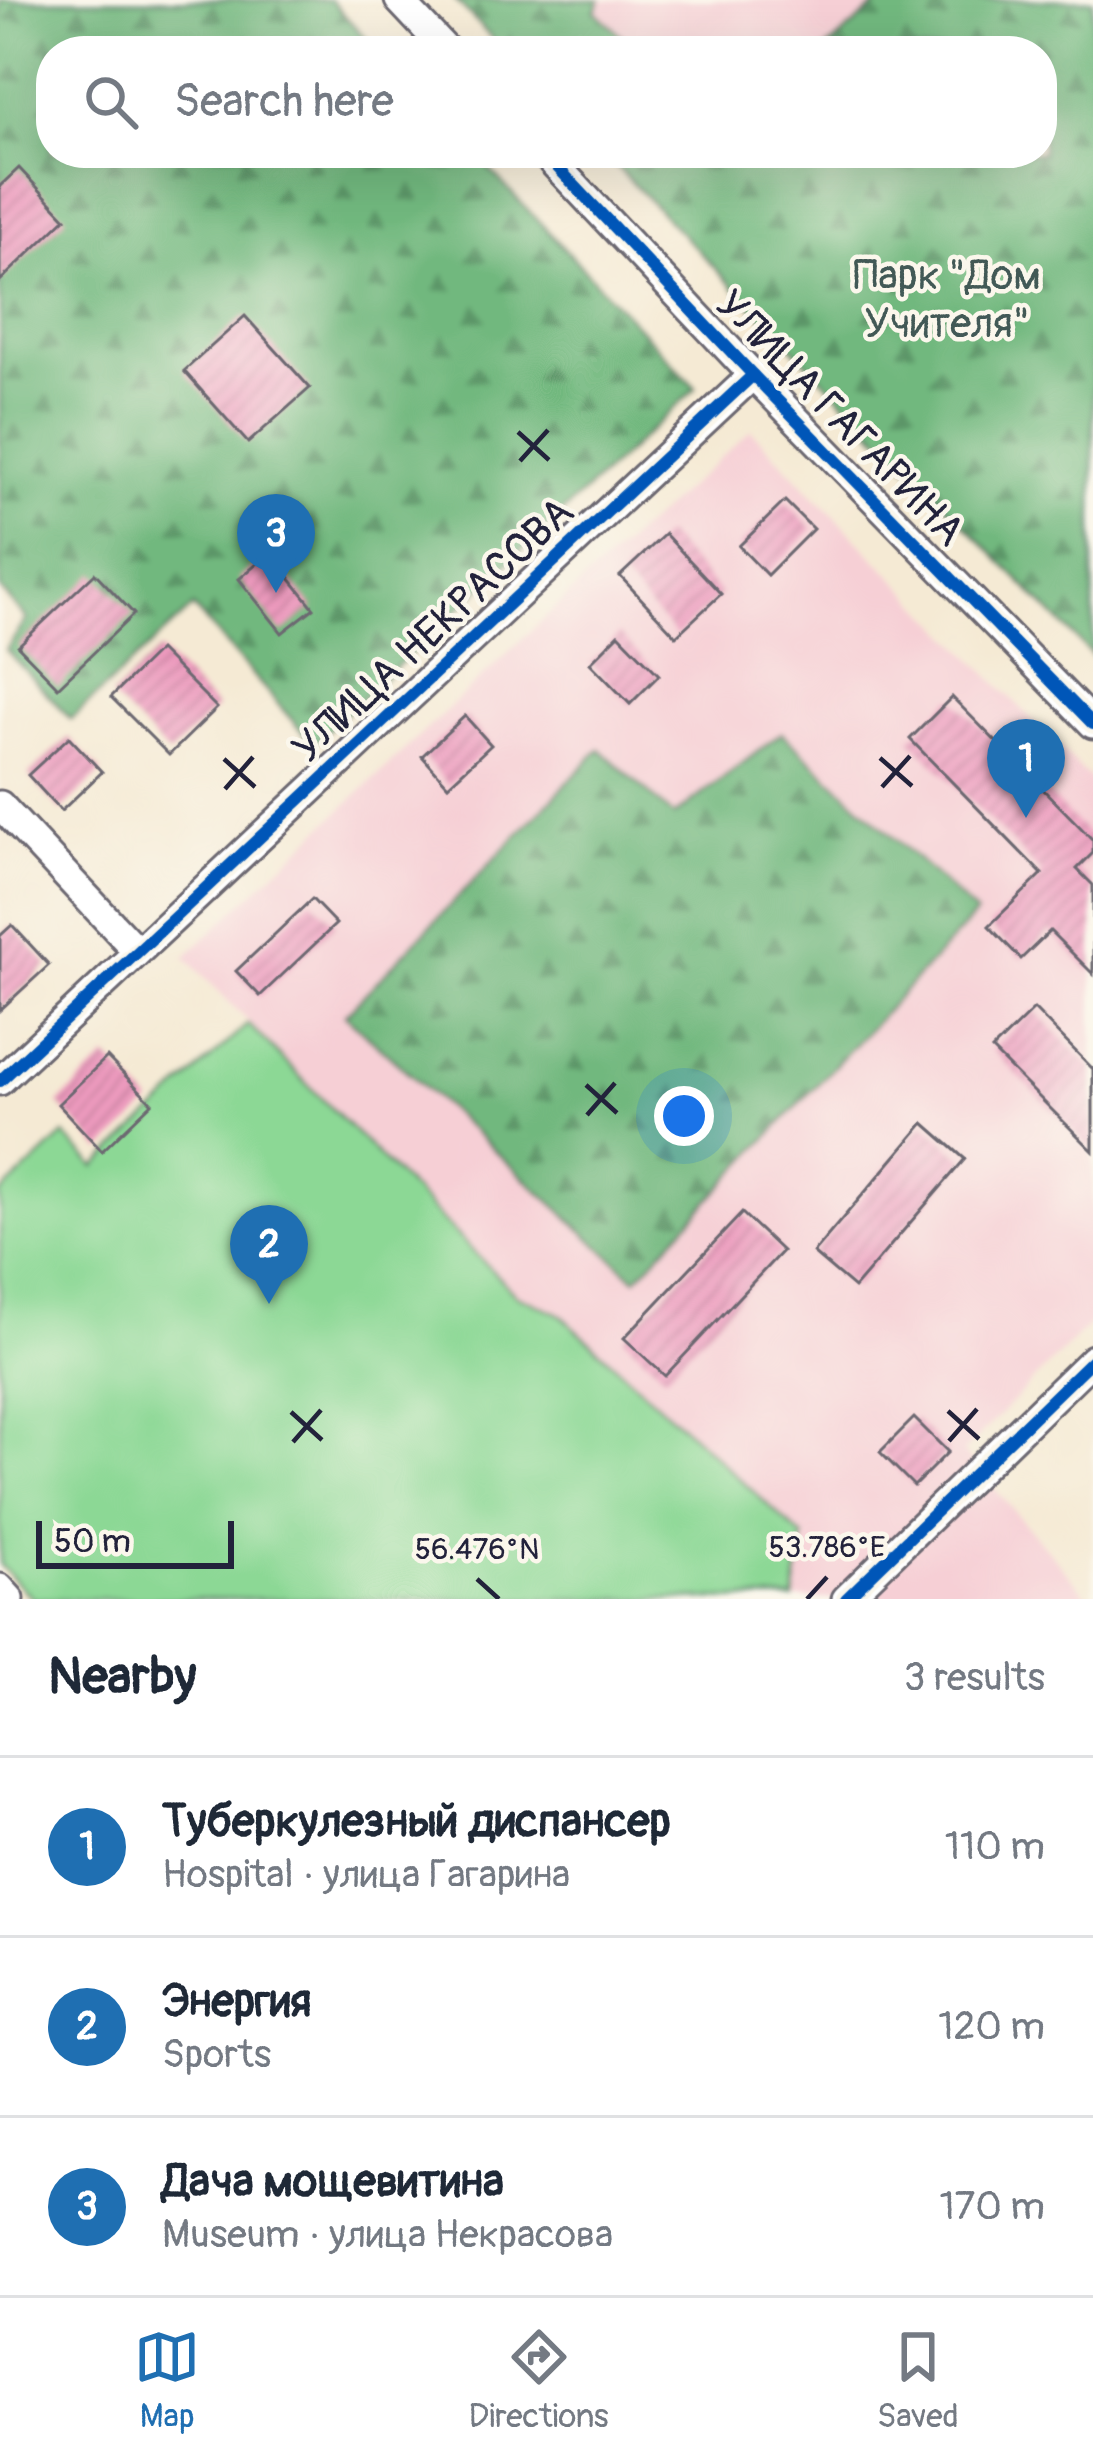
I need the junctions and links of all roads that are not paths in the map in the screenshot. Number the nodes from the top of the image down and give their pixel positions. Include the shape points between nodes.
1 (399, 0) edge
2 (433, 36) edge
3 (558, 168) edge
4 (752, 374) junction
5 (1093, 724) edge
6 (0, 805) edge
7 (136, 950) junction
8 (0, 1081) edge
9 (1093, 1359) edge
10 (0, 1588) edge
11 (10, 1599) edge
12 (846, 1599) edge

1 - 2 street
3 - 4 street, УЛИЦА ГАГАРИНА
4 - 5 street, УЛИЦА ГАГАРИНА
4 - 7 street, УЛИЦА НЕКРАСОВА
6 - 7 street
7 - 8 street, УЛИЦА НЕКРАСОВА
9 - 12 street
10 - 11 street

